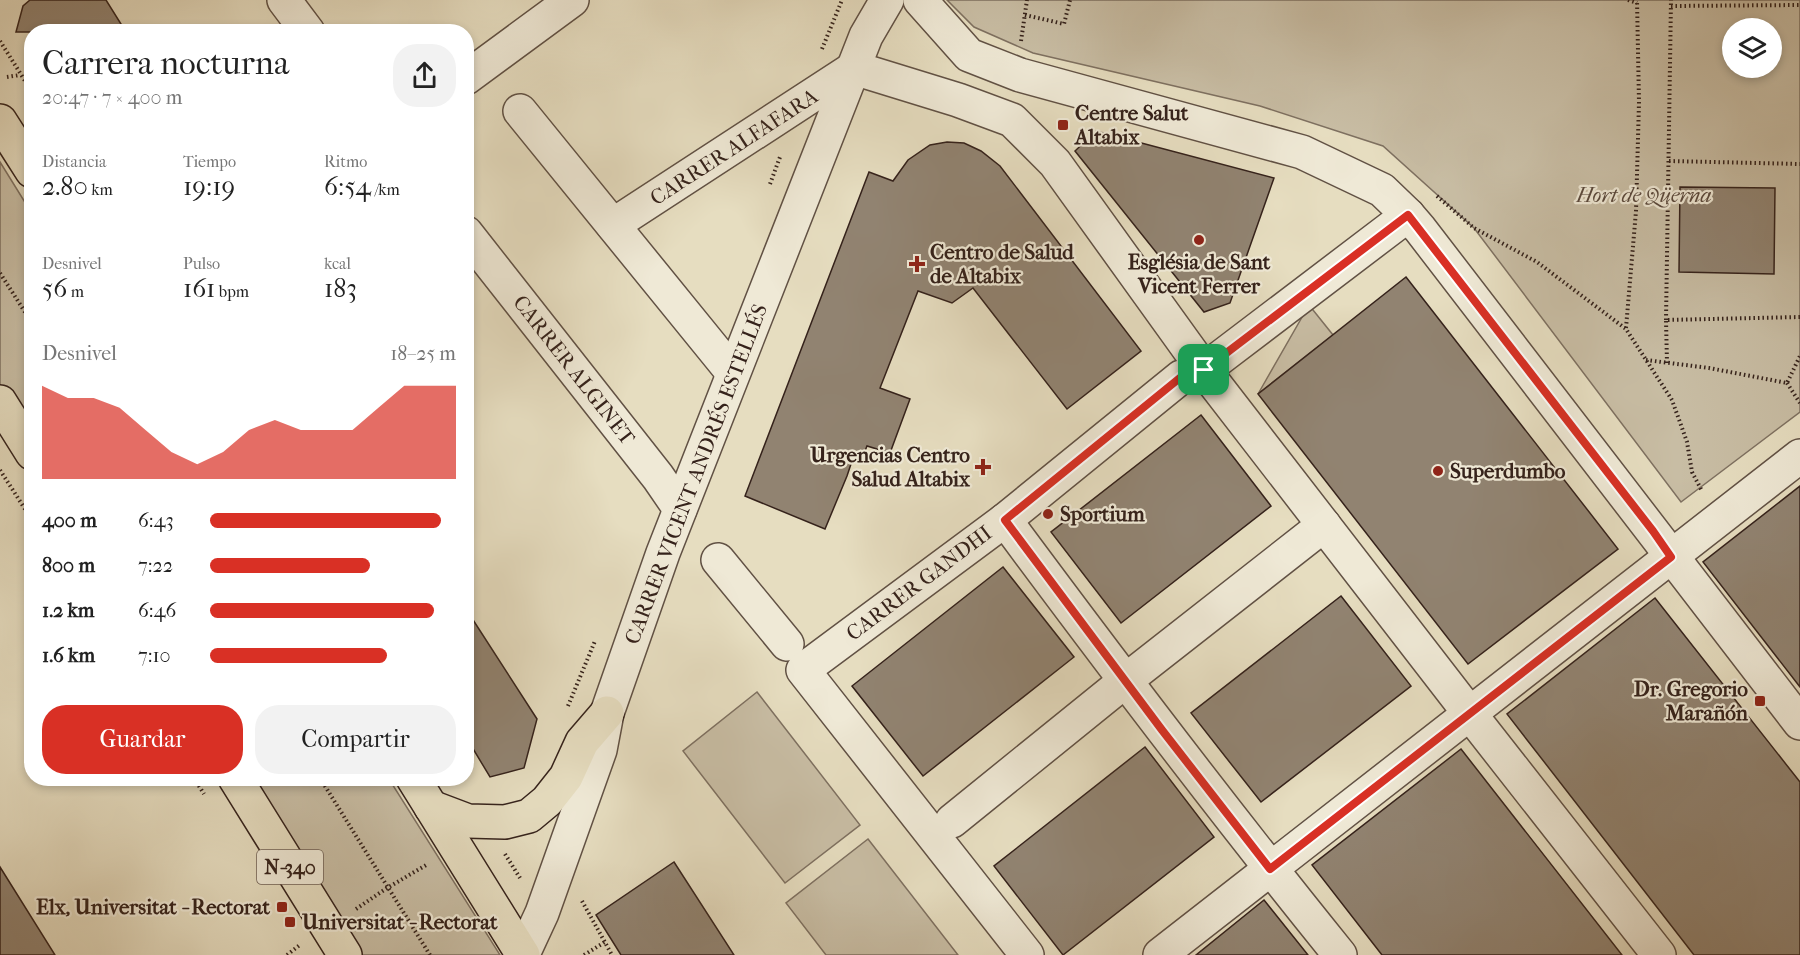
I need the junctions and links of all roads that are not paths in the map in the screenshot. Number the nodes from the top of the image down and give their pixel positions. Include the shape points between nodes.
1 (284, 0) edge
2 (572, 0) edge
3 (887, 0) edge
4 (920, 0) edge
5 (302, 24) edge
6 (854, 68) junction
7 (474, 72) edge
8 (520, 111) dead end
9 (0, 121) edge
10 (24, 158) edge
11 (1408, 215) junction
12 (613, 225) junction
13 (474, 243) edge
14 (1204, 370) junction
15 (734, 373) junction
16 (0, 402) edge
17 (24, 440) edge
18 (1800, 456) edge
19 (680, 509) junction
20 (1005, 520) junction
21 (1324, 525) junction
22 (1671, 557) junction
23 (718, 560) dead end
24 (795, 657) junction
25 (1125, 681) junction
26 (607, 713) junction
27 (1470, 714) junction
28 (1800, 723) edge
29 (240, 786) edge
30 (417, 786) edge
31 (430, 807) junction
32 (952, 821) dead end
33 (1270, 869) junction
34 (345, 955) edge
35 (523, 955) edge
36 (1027, 955) edge
37 (1160, 955) edge
38 (1340, 955) edge
39 (1659, 955) edge

1 - 5 street
2 - 7 street
3 - 6 street, CARRER VICENT ANDRÉS ESTELLÉS via 866,36
4 - 11 street via 969,55 1020,75 1302,153 1382,190
6 - 12 street, CARRER ALFAFARA
6 - 14 street via 1012,120 1055,163
6 - 15 street, CARRER VICENT ANDRÉS ESTELLÉS
8 - 12 street
9 - 10 highway
11 - 14 street, CARRER GANDHI
11 - 22 street
12 - 15 street
13 - 19 street, CARRER ALGINET
14 - 20 street, CARRER GANDHI via 1181,377
14 - 21 street
15 - 19 street, CARRER VICENT ANDRÉS ESTELLÉS
16 - 17 highway
18 - 22 street
19 - 26 street, CARRER VICENT ANDRÉS ESTELLÉS
20 - 24 street, CARRER GANDHI
20 - 25 street
21 - 25 street
21 - 27 street
22 - 27 street
22 - 28 street
23 - 24 street
24 - 36 street
25 - 32 street
25 - 33 street
26 - 31 highway via 582,742 566,777 529,816 504,822 468,821
26 - 35 street, CARRER VICENT ANDRÉS ESTELLÉS via 600,750 542,913
27 - 33 street
27 - 39 street
29 - 34 highway, N-340
30 - 31 highway
31 - 35 highway
33 - 37 street
33 - 38 street

